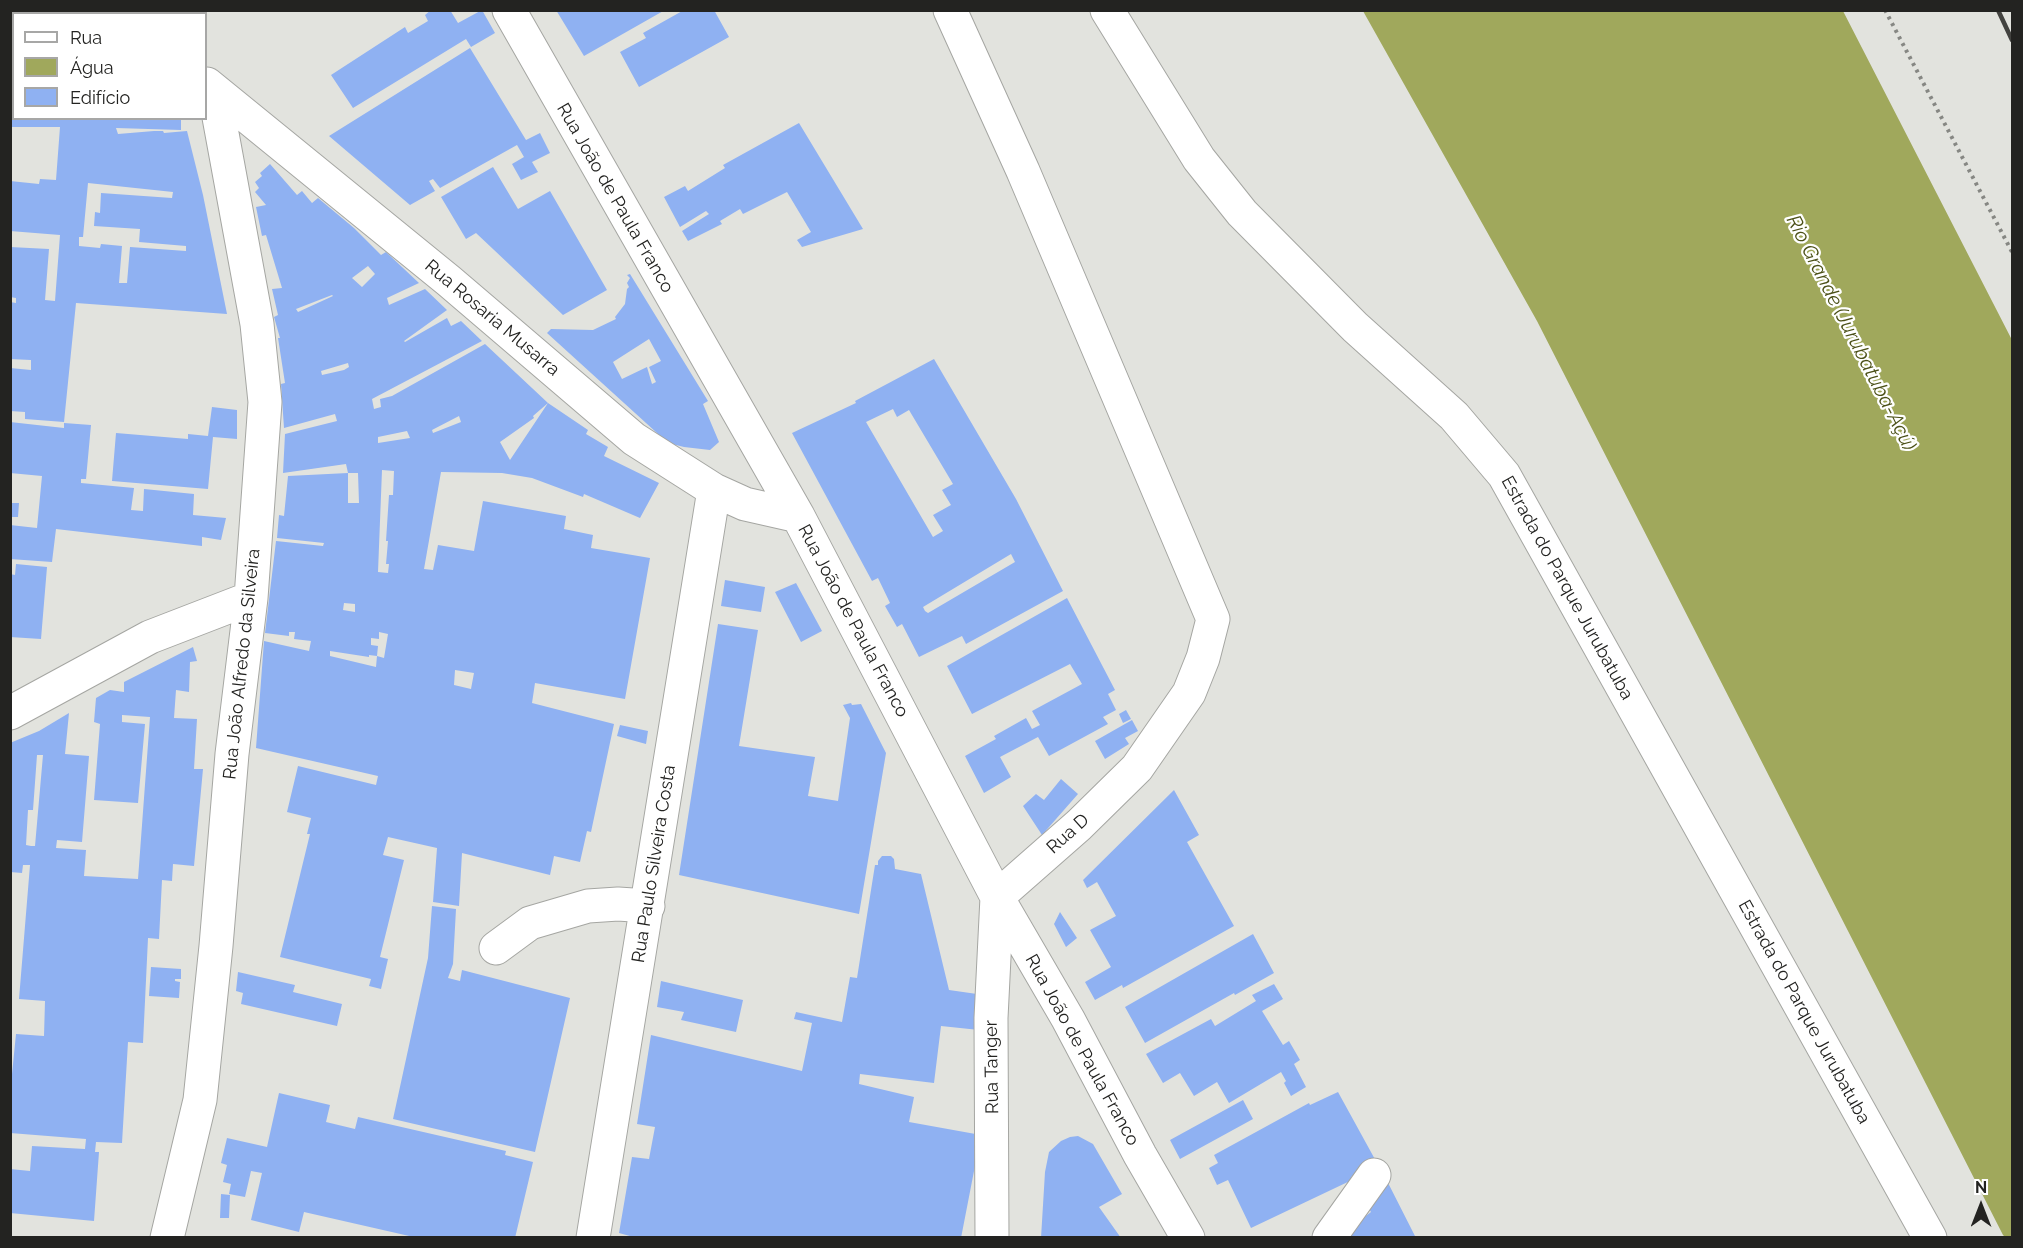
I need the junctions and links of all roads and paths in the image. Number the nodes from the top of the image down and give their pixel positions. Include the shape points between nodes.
1 (508, 10) edge
2 (950, 10) edge
3 (1107, 10) edge
4 (1886, 10) edge
5 (210, 87) edge
6 (2013, 252) edge
7 (714, 490) junction
8 (798, 516) junction
9 (251, 598) junction
10 (10, 713) edge
11 (997, 897) junction
12 (648, 906) junction
13 (496, 948) dead end
14 (1374, 1175) dead end
15 (167, 1238) edge
16 (593, 1238) edge
17 (992, 1238) edge
18 (1188, 1238) edge
19 (1329, 1238) edge
20 (1930, 1238) edge

1 - 8 street, Rua João de Paula Franco
2 - 11 street, Rua D via 1214,619 1189,693 1137,768
3 - 20 street, Estrada do Parque Jurubatuba via 1199,159 1242,213 1356,327 1454,416 1504,475
4 - 6 path
5 - 7 street, Rua Rosaria Musarra via 634,439
5 - 9 street, Rua João Alfredo da Silveira via 257,324 265,402
7 - 8 street, Rua Rosaria Musarra via 746,504
7 - 12 street, Rua Paulo Silveira Costa
8 - 11 street, Rua João de Paula Franco
9 - 10 street via 150,637
9 - 15 street, Rua João Alfredo da Silveira via 232,754 200,1100
11 - 17 street, Rua Tanger via 991,1018
11 - 18 street, Rua João de Paula Franco
12 - 13 street via 588,906 530,923
12 - 16 street, Rua Paulo Silveira Costa
14 - 19 street

